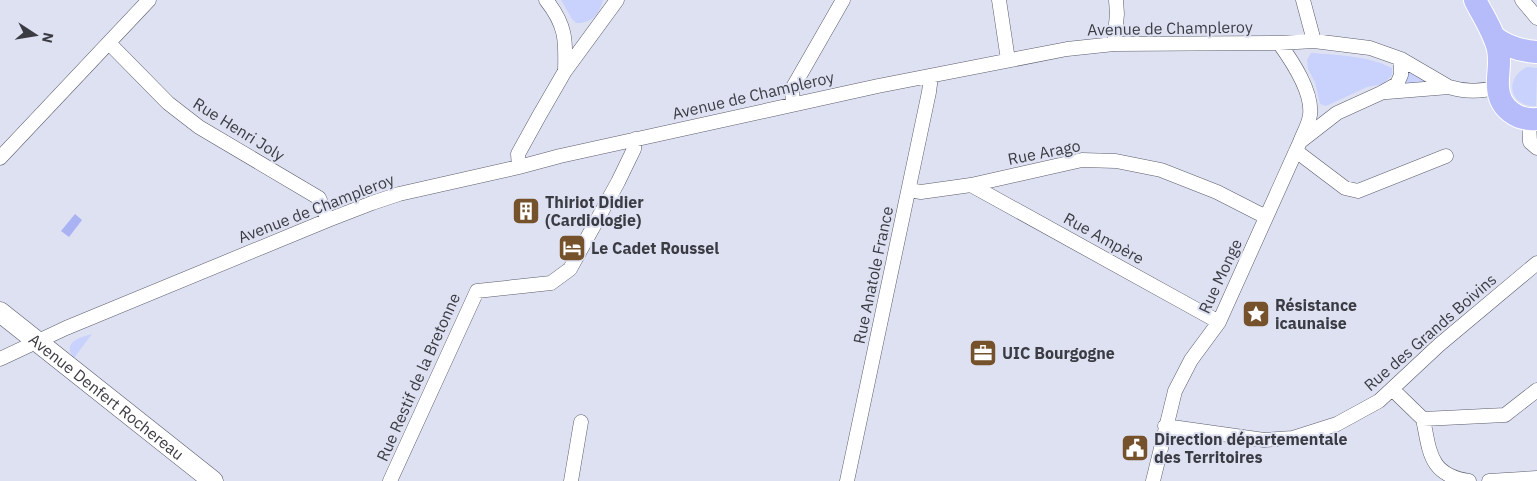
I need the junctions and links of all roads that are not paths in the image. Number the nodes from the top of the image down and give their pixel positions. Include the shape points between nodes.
1 (149, 0) edge
2 (546, 0) edge
3 (617, 0) edge
4 (843, 0) edge
5 (999, 0) edge
6 (1116, 0) edge
7 (1303, 0) edge
8 (1475, 0) edge
9 (1522, 0) edge
10 (1537, 18) edge
11 (1494, 37) junction
12 (1314, 41) junction
13 (109, 43) junction
14 (1279, 43) junction
15 (1114, 44) junction
16 (1532, 52) edge
17 (1401, 59) junction
18 (1008, 60) junction
19 (565, 71) junction
20 (931, 76) junction
21 (1498, 81) junction
22 (1448, 87) junction
23 (1381, 93) junction
24 (793, 104) junction
25 (1533, 120) edge
26 (635, 140) junction
27 (1298, 146) junction
28 (1537, 148) edge
29 (1446, 156) dead end
30 (0, 158) edge
31 (520, 168) junction
32 (971, 185) junction
33 (909, 190) junction
34 (1266, 217) junction
35 (328, 220) junction
36 (1537, 263) edge
37 (0, 312) edge
38 (1219, 322) junction
39 (38, 342) junction
40 (0, 359) edge
41 (1392, 389) junction
42 (1537, 390) edge
43 (1423, 418) junction
44 (582, 422) dead end
45 (1166, 426) junction
46 (1537, 478) edge
47 (213, 481) edge
48 (390, 481) edge
49 (572, 481) edge
50 (847, 481) edge
51 (1153, 481) edge
52 (1469, 481) edge
53 (1489, 481) edge

1 - 13 street
2 - 19 street via 560,20 566,47
3 - 19 street
4 - 24 street via 792,89
5 - 18 street
6 - 15 street
7 - 12 street
8 - 11 main road
9 - 10 street
11 - 16 main road via 1503,44
11 - 21 main road via 1500,65
12 - 14 street, Avenue de Champleroy
12 - 17 street, Avenue de Champleroy via 1370,48
13 - 30 street
13 - 35 street, Rue Henri Joly via 168,103 198,127 319,198
14 - 15 street, Avenue de Champleroy
14 - 27 street, Rue Monge via 1300,75 1307,95 1310,115
15 - 18 street, Avenue de Champleroy
16 - 21 main road via 1516,55 1507,62
17 - 22 street, Avenue de Champleroy
17 - 23 street, Rue Monge via 1401,75 1396,84
18 - 20 street, Avenue de Champleroy
19 - 31 street via 522,145 518,154
20 - 24 street, Avenue de Champleroy
20 - 33 street, Rue Anatole France
21 - 22 street, Avenue de Champleroy via 1480,91
21 - 25 main road via 1501,100 1507,110 1518,117
22 - 23 street, Rue Monge
23 - 27 street, Rue Monge via 1337,113
24 - 26 street, Avenue de Champleroy
25 - 28 street via 1530,142
26 - 31 street, Avenue de Champleroy
26 - 48 street, Rue Restif de la Bretonne via 618,182 570,269 551,282 476,291
27 - 29 street via 1345,188 1358,191
27 - 34 street, Rue Monge
31 - 35 street, Avenue de Champleroy via 399,194
32 - 33 street, Rue Arago via 921,192
32 - 34 street, Rue Arago via 1082,160 1116,161 1161,170 1217,192
32 - 38 street, Rue Ampère
33 - 50 street, Rue Anatole France
34 - 38 street, Rue Monge
35 - 39 street, Avenue de Champleroy
36 - 41 street, Rue des Grands Boivins
37 - 39 street, Avenue Denfert Rochereau
38 - 45 street, Rue Monge via 1191,360 1175,391
39 - 40 street, Avenue de Champleroy
39 - 47 street, Avenue Denfert Rochereau
41 - 43 street
41 - 45 street, Rue des Grands Boivins via 1379,401 1337,424 1293,438 1264,440
42 - 43 street via 1505,415
43 - 52 street via 1432,458 1444,474
44 - 49 street
45 - 51 street, Rue Monge
46 - 53 street

